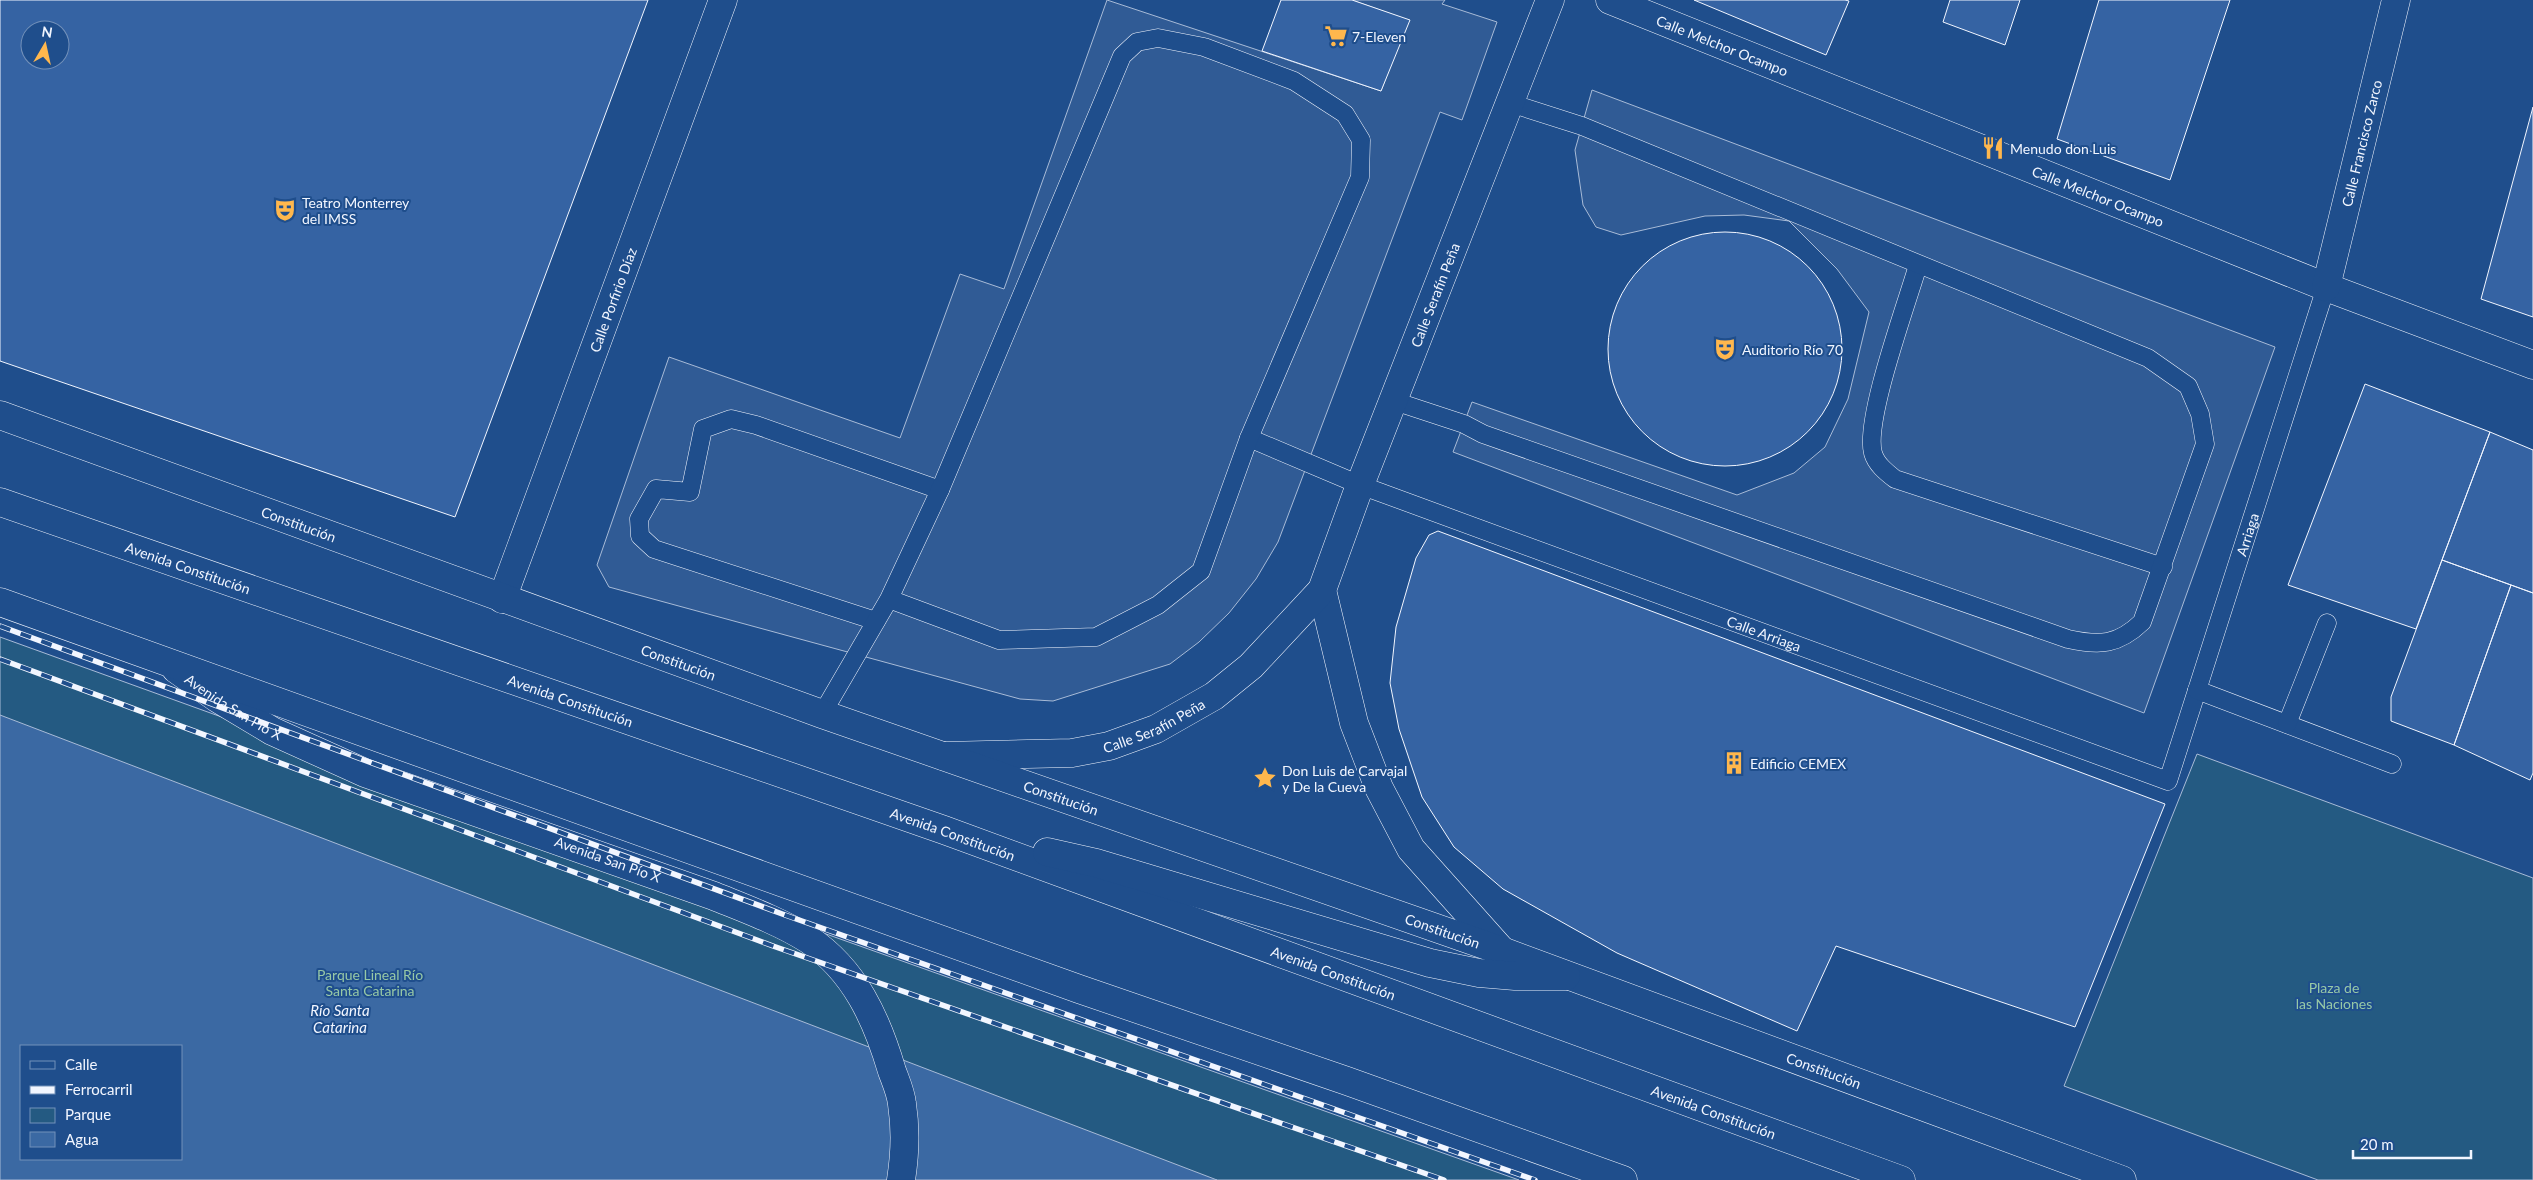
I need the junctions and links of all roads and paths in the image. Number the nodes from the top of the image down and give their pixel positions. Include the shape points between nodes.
1 (723, 0) edge
2 (1550, 0) edge
3 (1610, 0) edge
4 (2396, 0) edge
5 (1510, 103) junction
6 (1918, 265) junction
7 (2326, 287) junction
8 (2533, 365) edge
9 (1394, 400) junction
10 (0, 415) edge
11 (1249, 438) junction
12 (1360, 485) junction
13 (940, 490) junction
14 (0, 502) edge
15 (2163, 567) junction
16 (1322, 590) junction
17 (889, 598) junction
18 (502, 599) junction
19 (0, 602) edge
20 (876, 621) junction
21 (2327, 623) dead end
22 (164, 661) junction
23 (2197, 690) junction
24 (822, 714) junction
25 (2287, 724) junction
26 (940, 756) junction
27 (2392, 764) dead end
28 (2168, 781) joint
29 (944, 830) junction
30 (1502, 951) junction
31 (1566, 976) junction
32 (901, 1180) edge
33 (1623, 1180) edge
34 (1901, 1180) edge
35 (2122, 1180) edge

1 - 18 main road, Calle Porfirio Díaz
2 - 5 main road, Calle Serafín Peña
3 - 7 main road, Calle Melchor Ocampo
4 - 7 main road, Calle Francisco Zarco
5 - 6 lane via 1582,126
5 - 9 main road, Calle Serafín Peña
6 - 15 lane via 2148,358 2188,386 2200,414 2205,444
6 - 15 lane via 1871,430 1873,454 1880,466 1895,479
7 - 8 main road, Calle Melchor Ocampo
7 - 23 lane, Arriaga
9 - 12 main road, Calle Serafín Peña
9 - 15 lane via 1464,424 1483,434 2089,644 2128,636 2142,622
10 - 18 main road, Constitución
11 - 12 lane, Calle Arriaga
11 - 13 lane via 1360,177 1361,140 1345,114 1294,81 1204,47 1158,38 1137,42 1122,56
11 - 17 lane via 1201,570 1158,606 1096,637 999,640
12 - 16 main road, Calle Serafín Peña
12 - 28 lane, Calle Arriaga
13 - 17 lane
13 - 20 lane via 756,424 731,419 703,429 690,492 656,489 639,518 640,536 654,550
14 - 29 main road, Avenida Constitución
16 - 26 main road, Calle Serafín Peña via 1251,666 1222,690 1156,729 1108,746 1072,753
16 - 30 main road via 1354,723 1378,788 1411,849
17 - 20 lane
18 - 24 main road, Constitución
19 - 22 main road
20 - 24 lane
21 - 25 lane
22 - 32 main road, Avenida San Pío X via 217,698 272,730 365,773 714,896 770,919 808,940 843,968 867,1003 884,1045 902,1103 905,1151
22 - 33 main road
23 - 25 lane
23 - 28 lane, Arriaga
24 - 26 main road, Constitución
25 - 27 lane
26 - 30 main road, Constitución
29 - 31 main road via 1096,863 1430,963 1479,973
29 - 34 main road, Avenida Constitución
30 - 31 main road, Constitución
31 - 35 main road, Constitución

